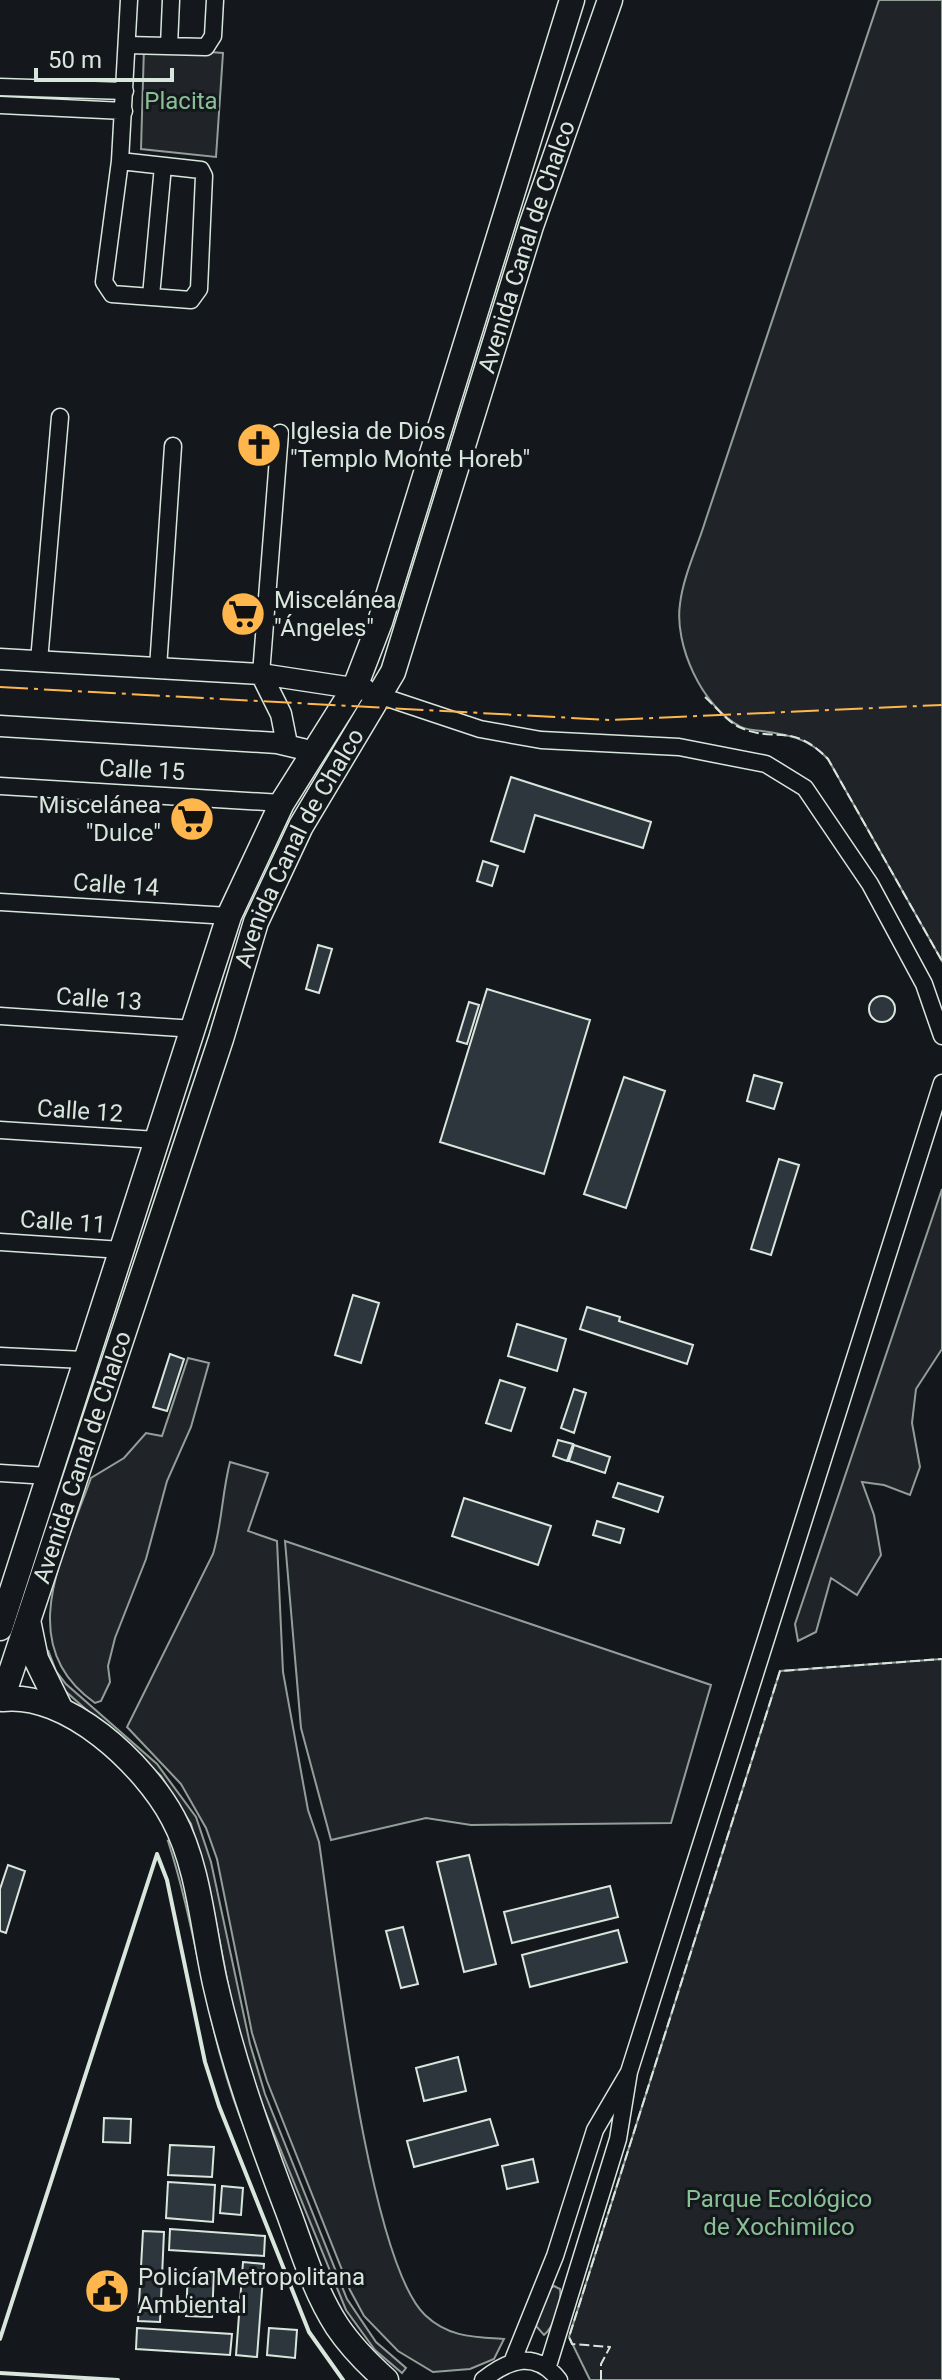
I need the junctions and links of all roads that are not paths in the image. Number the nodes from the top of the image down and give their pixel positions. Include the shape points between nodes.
1 (129, 0) edge
2 (171, 0) edge
3 (215, 0) edge
4 (572, 0) edge
5 (610, 0) edge
6 (127, 45) junction
7 (169, 46) junction
8 (0, 87) edge
9 (35, 88) junction
10 (125, 91) junction
11 (0, 105) edge
12 (36, 106) junction
13 (124, 111) junction
14 (120, 161) junction
15 (163, 166) junction
16 (151, 296) junction
17 (60, 417) dead end
18 (280, 433) dead end
19 (173, 446) dead end
20 (0, 659) edge
21 (39, 661) junction
22 (158, 668) junction
23 (261, 674) junction
24 (355, 687) junction
25 (381, 696) junction
26 (0, 726) edge
27 (287, 744) junction
28 (315, 752) junction
29 (0, 786) edge
30 (282, 803) junction
31 (0, 902) edge
32 (229, 916) junction
33 (0, 1016) edge
34 (195, 1029) junction
35 (942, 1036) edge
36 (942, 1083) edge
37 (0, 1130) edge
38 (157, 1140) junction
39 (0, 1242) edge
40 (122, 1250) junction
41 (0, 1356) edge
42 (84, 1360) junction
43 (0, 1473) edge
44 (48, 1476) junction
45 (6, 1586) edge
46 (29, 1622) junction
47 (0, 1628) edge
48 (1, 1700) edge
49 (67, 1712) junction
50 (629, 2072) junction
51 (555, 2256) junction
52 (578, 2263) junction
53 (513, 2360) junction
54 (548, 2366) junction
55 (386, 2380) edge
56 (483, 2380) edge
57 (559, 2380) edge

1 - 6 street
2 - 7 street
3 - 7 street via 212,43
4 - 24 main road, Avenida Canal de Chalco via 380,622
5 - 25 main road, Avenida Canal de Chalco via 531,226 393,672
6 - 7 street
6 - 10 street
8 - 9 street
9 - 10 street
9 - 12 street
10 - 13 street
11 - 12 street
12 - 13 street
13 - 14 street
14 - 15 street
14 - 16 street via 104,282 112,294
15 - 16 street
15 - 16 street via 193,168 204,176 199,289 191,300
17 - 21 street
18 - 23 street
19 - 22 street
20 - 21 street
21 - 22 street
22 - 23 street
23 - 24 street
23 - 27 street via 281,714
24 - 25 street
24 - 28 main road, Avenida Canal de Chalco
25 - 35 street via 480,729 541,740 679,747 766,764 805,788 870,884 924,984
25 - 46 main road, Avenida Canal de Chalco via 301,826 256,922
26 - 27 street
27 - 28 street
28 - 30 main road, Avenida Canal de Chalco
29 - 30 street, Calle 15
30 - 32 main road, Avenida Canal de Chalco
31 - 32 street, Calle 14
32 - 34 main road, Avenida Canal de Chalco
33 - 34 street, Calle 13
34 - 38 main road, Avenida Canal de Chalco
36 - 50 street
37 - 38 street, Calle 12
38 - 40 main road, Avenida Canal de Chalco
39 - 40 street, Calle 11
40 - 42 main road, Avenida Canal de Chalco
41 - 42 street
42 - 44 main road, Avenida Canal de Chalco
43 - 44 street
44 - 45 main road, Avenida Canal de Chalco
45 - 47 main road, Avenida Canal de Chalco
46 - 48 main road, Avenida Canal de Chalco
46 - 49 main road via 36,1659
48 - 49 main road via 35,1700
49 - 55 main road via 129,1761 165,1806 184,1847 253,2121 323,2300 351,2346
50 - 51 street via 595,2130
50 - 52 street via 618,2139
51 - 52 street
51 - 53 street
52 - 54 street
53 - 54 street
53 - 56 street
54 - 57 street

